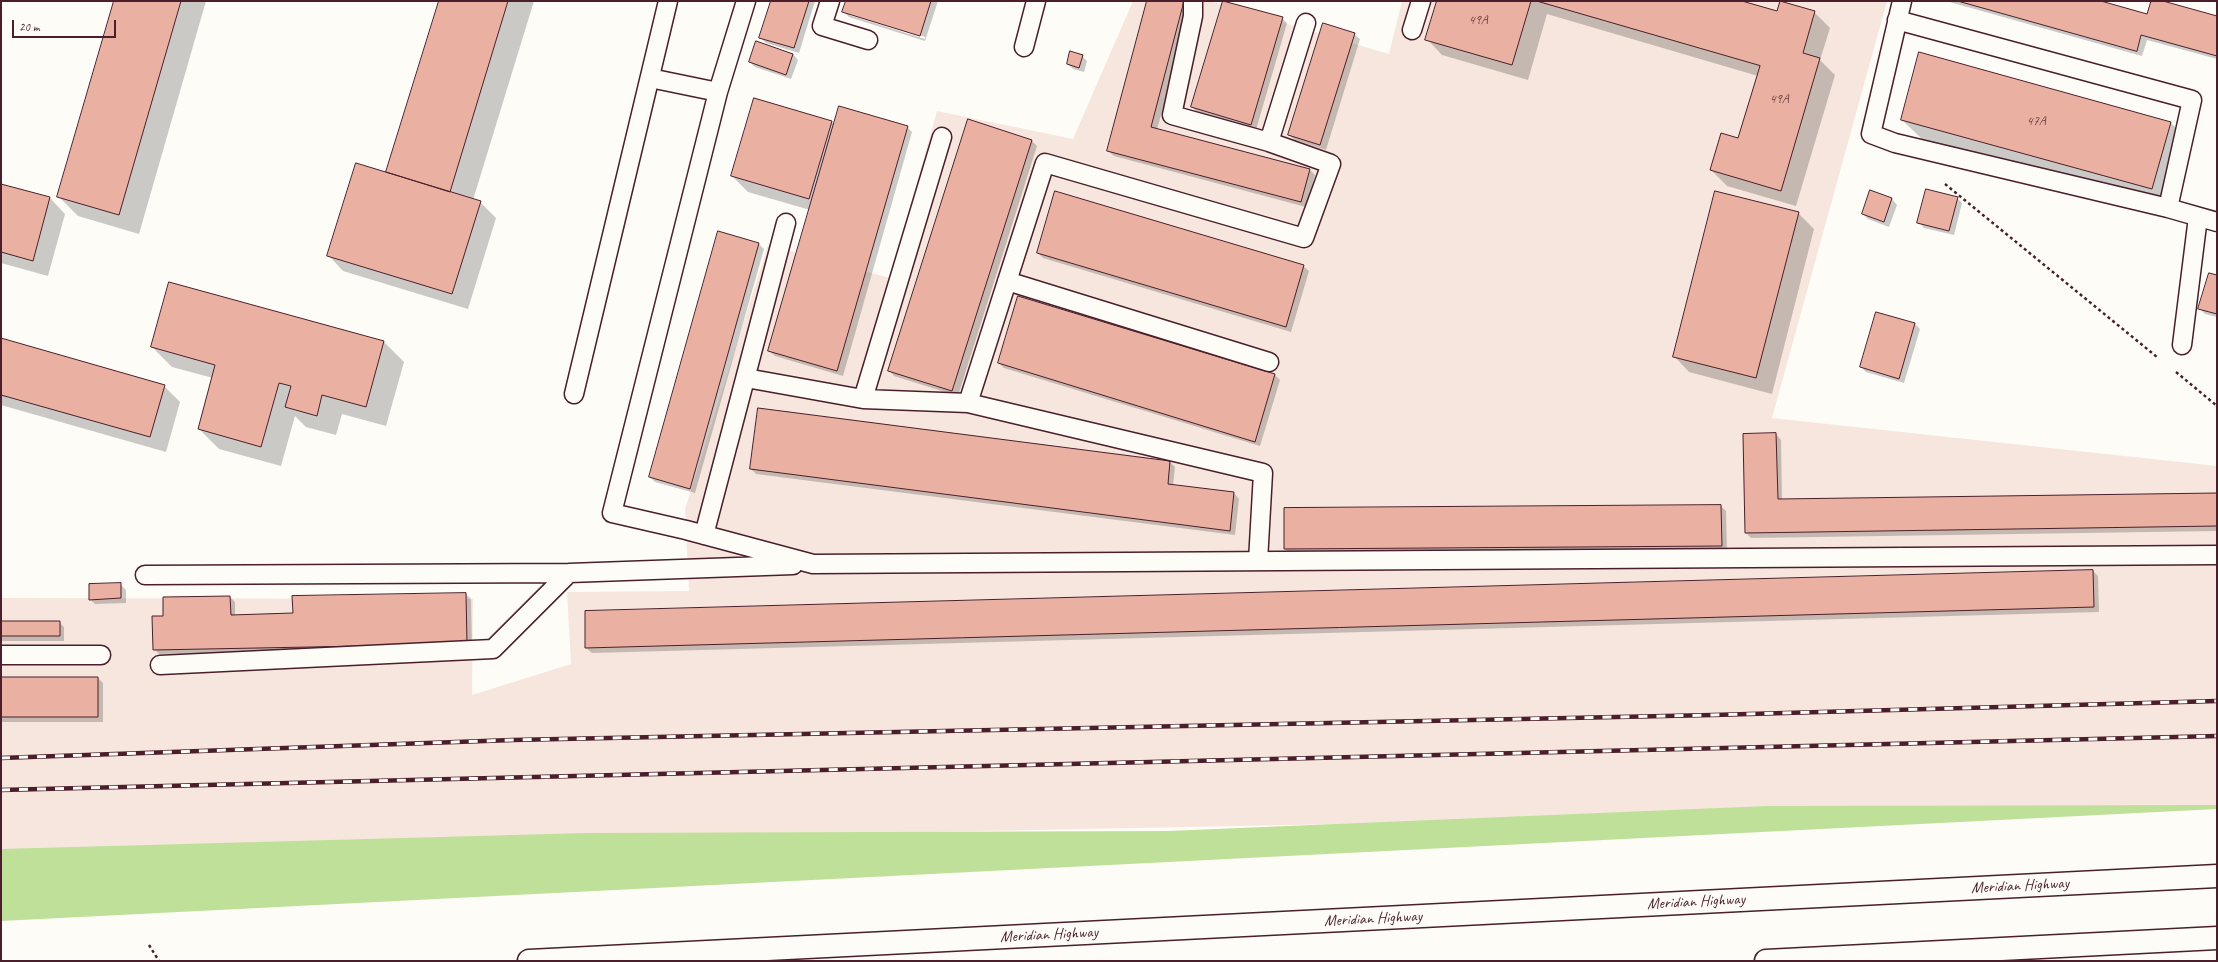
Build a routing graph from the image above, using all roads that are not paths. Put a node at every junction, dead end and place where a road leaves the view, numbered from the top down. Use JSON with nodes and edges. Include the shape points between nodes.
{"nodes":[{"id":1,"x":668,"y":1,"type":"edge"},
{"id":2,"x":746,"y":1,"type":"edge"},
{"id":3,"x":830,"y":1,"type":"edge"},
{"id":4,"x":1036,"y":1,"type":"edge"},
{"id":5,"x":1193,"y":1,"type":"edge"},
{"id":6,"x":1421,"y":1,"type":"edge"},
{"id":7,"x":1902,"y":1,"type":"edge"},
{"id":8,"x":1897,"y":20,"type":"junction"},
{"id":9,"x":1306,"y":23,"type":"dead end"},
{"id":10,"x":1412,"y":30,"type":"dead end"},
{"id":11,"x":868,"y":40,"type":"dead end"},
{"id":12,"x":1024,"y":47,"type":"dead end"},
{"id":13,"x":650,"y":78,"type":"junction"},
{"id":14,"x":718,"y":92,"type":"junction"},
{"id":15,"x":942,"y":137,"type":"dead end"},
{"id":16,"x":1269,"y":142,"type":"junction"},
{"id":17,"x":2168,"y":208,"type":"junction"},
{"id":18,"x":2198,"y":216,"type":"junction"},
{"id":19,"x":2217,"y":222,"type":"edge"},
{"id":20,"x":786,"y":223,"type":"dead end"},
{"id":21,"x":1007,"y":281,"type":"junction"},
{"id":22,"x":2182,"y":345,"type":"dead end"},
{"id":23,"x":1269,"y":362,"type":"dead end"},
{"id":24,"x":746,"y":378,"type":"junction"},
{"id":25,"x":574,"y":394,"type":"dead end"},
{"id":26,"x":863,"y":399,"type":"junction"},
{"id":27,"x":968,"y":403,"type":"junction"},
{"id":28,"x":704,"y":535,"type":"junction"},
{"id":29,"x":2217,"y":555,"type":"edge"},
{"id":30,"x":1258,"y":561,"type":"junction"},
{"id":31,"x":813,"y":564,"type":"junction"},
{"id":32,"x":569,"y":573,"type":"junction"},
{"id":33,"x":145,"y":575,"type":"dead end"},
{"id":34,"x":1,"y":655,"type":"edge"},
{"id":35,"x":101,"y":655,"type":"dead end"},
{"id":36,"x":160,"y":665,"type":"dead end"},
{"id":37,"x":2217,"y":876,"type":"edge"},
{"id":38,"x":2217,"y":938,"type":"edge"},
{"id":39,"x":528,"y":961,"type":"edge"},
{"id":40,"x":1766,"y":961,"type":"edge"}],
"edges":[{"from":1,"to":13,"type":"lane"},
{"from":2,"to":14,"type":"lane"},
{"from":3,"to":11,"type":"lane","via":[[822,26]]},
{"from":4,"to":12,"type":"lane"},
{"from":5,"to":16,"type":"lane","via":[[1193,16],[1172,115]]},
{"from":6,"to":10,"type":"lane"},
{"from":7,"to":8,"type":"lane"},
{"from":8,"to":17,"type":"lane","via":[[2192,100]]},
{"from":8,"to":17,"type":"lane","via":[[1870,134],[1895,144]]},
{"from":9,"to":16,"type":"lane"},
{"from":13,"to":14,"type":"lane"},
{"from":13,"to":25,"type":"lane"},
{"from":14,"to":28,"type":"lane","via":[[612,513]]},
{"from":15,"to":26,"type":"lane"},
{"from":16,"to":21,"type":"lane","via":[[1332,164],[1304,238],[1046,163]]},
{"from":17,"to":18,"type":"lane"},
{"from":18,"to":19,"type":"lane"},
{"from":18,"to":22,"type":"lane"},
{"from":20,"to":24,"type":"lane"},
{"from":21,"to":23,"type":"lane"},
{"from":21,"to":27,"type":"lane"},
{"from":24,"to":26,"type":"lane"},
{"from":24,"to":28,"type":"lane"},
{"from":26,"to":27,"type":"lane"},
{"from":27,"to":30,"type":"lane","via":[[1263,473]]},
{"from":28,"to":31,"type":"lane"},
{"from":29,"to":30,"type":"lane"},
{"from":30,"to":31,"type":"lane"},
{"from":31,"to":32,"type":"lane"},
{"from":32,"to":33,"type":"lane"},
{"from":32,"to":36,"type":"lane","via":[[493,649]]},
{"from":34,"to":35,"type":"lane"},
{"from":37,"to":39,"type":"main road","name":"Meridian Highway"},
{"from":38,"to":40,"type":"main road"}]}
